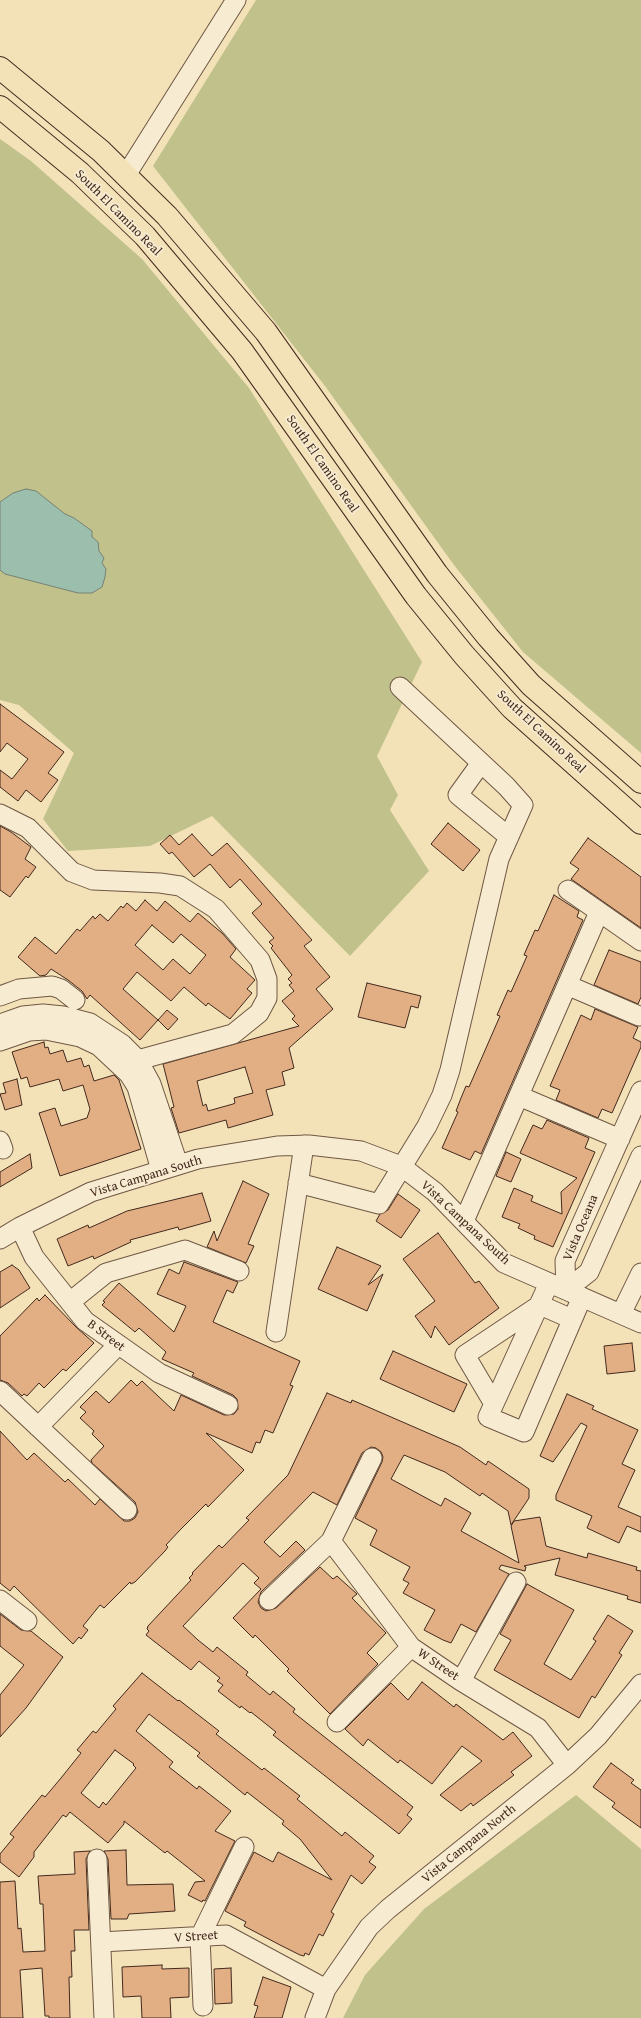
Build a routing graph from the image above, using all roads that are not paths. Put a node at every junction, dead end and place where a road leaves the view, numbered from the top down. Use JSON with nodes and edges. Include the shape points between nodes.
{"nodes":[{"id":1,"x":236,"y":0,"type":"edge"},
{"id":2,"x":0,"y":68,"type":"edge"},
{"id":3,"x":0,"y":107,"type":"edge"},
{"id":4,"x":126,"y":175,"type":"junction"},
{"id":5,"x":400,"y":687,"type":"dead end"},
{"id":6,"x":481,"y":763,"type":"junction"},
{"id":7,"x":641,"y":782,"type":"edge"},
{"id":8,"x":0,"y":814,"type":"edge"},
{"id":9,"x":641,"y":823,"type":"edge"},
{"id":10,"x":509,"y":837,"type":"junction"},
{"id":11,"x":568,"y":890,"type":"dead end"},
{"id":12,"x":599,"y":912,"type":"junction"},
{"id":13,"x":641,"y":941,"type":"edge"},
{"id":14,"x":567,"y":986,"type":"junction"},
{"id":15,"x":0,"y":996,"type":"edge"},
{"id":16,"x":75,"y":1000,"type":"dead end"},
{"id":17,"x":639,"y":1016,"type":"dead end"},
{"id":18,"x":0,"y":1024,"type":"edge"},
{"id":19,"x":0,"y":1041,"type":"edge"},
{"id":20,"x":131,"y":1064,"type":"junction"},
{"id":21,"x":641,"y":1091,"type":"edge"},
{"id":22,"x":519,"y":1096,"type":"junction"},
{"id":23,"x":620,"y":1139,"type":"junction"},
{"id":24,"x":304,"y":1145,"type":"junction"},
{"id":25,"x":641,"y":1156,"type":"edge"},
{"id":26,"x":401,"y":1166,"type":"junction"},
{"id":27,"x":170,"y":1167,"type":"junction"},
{"id":28,"x":298,"y":1183,"type":"junction"},
{"id":29,"x":464,"y":1222,"type":"junction"},
{"id":30,"x":20,"y":1227,"type":"junction"},
{"id":31,"x":0,"y":1239,"type":"edge"},
{"id":32,"x":239,"y":1271,"type":"dead end"},
{"id":33,"x":641,"y":1273,"type":"edge"},
{"id":34,"x":566,"y":1290,"type":"junction"},
{"id":35,"x":70,"y":1302,"type":"junction"},
{"id":36,"x":540,"y":1304,"type":"junction"},
{"id":37,"x":621,"y":1314,"type":"junction"},
{"id":38,"x":572,"y":1319,"type":"junction"},
{"id":39,"x":641,"y":1323,"type":"edge"},
{"id":40,"x":276,"y":1332,"type":"dead end"},
{"id":41,"x":118,"y":1345,"type":"junction"},
{"id":42,"x":0,"y":1390,"type":"edge"},
{"id":43,"x":494,"y":1404,"type":"junction"},
{"id":44,"x":228,"y":1405,"type":"dead end"},
{"id":45,"x":38,"y":1427,"type":"junction"},
{"id":46,"x":372,"y":1458,"type":"dead end"},
{"id":47,"x":127,"y":1510,"type":"dead end"},
{"id":48,"x":331,"y":1541,"type":"junction"},
{"id":49,"x":516,"y":1582,"type":"dead end"},
{"id":50,"x":0,"y":1600,"type":"edge"},
{"id":51,"x":269,"y":1600,"type":"dead end"},
{"id":52,"x":27,"y":1621,"type":"dead end"},
{"id":53,"x":411,"y":1647,"type":"junction"},
{"id":54,"x":460,"y":1681,"type":"junction"},
{"id":55,"x":641,"y":1684,"type":"edge"},
{"id":56,"x":337,"y":1722,"type":"dead end"},
{"id":57,"x":567,"y":1765,"type":"junction"},
{"id":58,"x":244,"y":1847,"type":"dead end"},
{"id":59,"x":97,"y":1859,"type":"dead end"},
{"id":60,"x":200,"y":1936,"type":"junction"},
{"id":61,"x":101,"y":1942,"type":"junction"},
{"id":62,"x":326,"y":1989,"type":"junction"},
{"id":63,"x":203,"y":2006,"type":"dead end"},
{"id":64,"x":104,"y":2018,"type":"edge"},
{"id":65,"x":315,"y":2018,"type":"edge"}],
"edges":[{"from":1,"to":4,"type":"street"},
{"from":2,"to":4,"type":"main road"},
{"from":3,"to":9,"type":"main road","name":"South El Camino Real","via":[[80,173],[145,236],[242,351],[416,596],[460,649],[512,708]]},
{"from":4,"to":7,"type":"main road","via":[[167,216],[266,332],[438,574],[488,637],[531,685]]},
{"from":5,"to":6,"type":"street"},
{"from":6,"to":10,"type":"street","via":[[523,805]]},
{"from":6,"to":10,"type":"street","via":[[458,795]]},
{"from":8,"to":20,"type":"street","via":[[28,828],[72,872],[93,880],[160,882],[180,886],[216,909],[260,960],[267,979],[267,998],[260,1013],[233,1034]]},
{"from":10,"to":26,"type":"street","via":[[499,859],[442,1095],[427,1126]]},
{"from":11,"to":12,"type":"street"},
{"from":12,"to":13,"type":"street"},
{"from":12,"to":14,"type":"street"},
{"from":14,"to":17,"type":"street"},
{"from":14,"to":22,"type":"street"},
{"from":15,"to":16,"type":"street","via":[[20,988],[52,986],[61,989]]},
{"from":18,"to":20,"type":"street","via":[[23,1016],[43,1014],[90,1023],[122,1044]]},
{"from":19,"to":20,"type":"street","via":[[29,1031],[61,1031],[80,1037]]},
{"from":20,"to":27,"type":"street","via":[[153,1088]]},
{"from":21,"to":23,"type":"street","name":"Vista Oceana"},
{"from":22,"to":23,"type":"street"},
{"from":22,"to":29,"type":"street"},
{"from":23,"to":34,"type":"street","name":"Vista Oceana","via":[[565,1261]]},
{"from":24,"to":26,"type":"street","name":"Vista Campana South","via":[[361,1151]]},
{"from":24,"to":27,"type":"street","name":"Vista Campana South","via":[[277,1146]]},
{"from":24,"to":28,"type":"street"},
{"from":25,"to":34,"type":"street","name":"Vista Oceana","via":[[589,1272]]},
{"from":26,"to":28,"type":"street","via":[[378,1204]]},
{"from":26,"to":29,"type":"street","name":"Vista Campana South","via":[[435,1192]]},
{"from":27,"to":30,"type":"street","name":"Vista Campana South","via":[[91,1192]]},
{"from":28,"to":40,"type":"street"},
{"from":29,"to":34,"type":"street","name":"Vista Campana South","via":[[504,1263]]},
{"from":30,"to":31,"type":"street","name":"Vista Campana South"},
{"from":30,"to":35,"type":"street","name":"B Street","via":[[34,1257]]},
{"from":32,"to":35,"type":"street","via":[[185,1250],[106,1273]]},
{"from":33,"to":37,"type":"street"},
{"from":34,"to":36,"type":"street"},
{"from":34,"to":37,"type":"street","name":"Vista Campana South"},
{"from":34,"to":38,"type":"street"},
{"from":35,"to":41,"type":"street","name":"B Street","via":[[85,1321]]},
{"from":36,"to":38,"type":"street"},
{"from":36,"to":43,"type":"street"},
{"from":36,"to":43,"type":"street","via":[[464,1355]]},
{"from":37,"to":39,"type":"street","name":"Vista Campana South"},
{"from":38,"to":43,"type":"street","via":[[524,1432],[488,1417]]},
{"from":41,"to":44,"type":"street","name":"B Street","via":[[159,1373]]},
{"from":41,"to":45,"type":"street"},
{"from":42,"to":45,"type":"street"},
{"from":45,"to":47,"type":"street"},
{"from":46,"to":48,"type":"street"},
{"from":48,"to":51,"type":"street"},
{"from":48,"to":53,"type":"street","name":"W Street"},
{"from":49,"to":54,"type":"street"},
{"from":50,"to":52,"type":"street"},
{"from":53,"to":54,"type":"street","name":"W Street"},
{"from":53,"to":56,"type":"street"},
{"from":54,"to":57,"type":"street","name":"W Street","via":[[538,1728]]},
{"from":55,"to":57,"type":"street","name":"Vista Campana North","via":[[598,1736]]},
{"from":57,"to":62,"type":"street","name":"Vista Campana North","via":[[388,1909],[369,1927]]},
{"from":58,"to":60,"type":"street"},
{"from":59,"to":61,"type":"street"},
{"from":60,"to":61,"type":"street","name":"V Street"},
{"from":60,"to":62,"type":"street","name":"V Street","via":[[226,1935]]},
{"from":60,"to":63,"type":"street"},
{"from":61,"to":64,"type":"street"},
{"from":62,"to":65,"type":"street","name":"Vista Campana North"}]}
